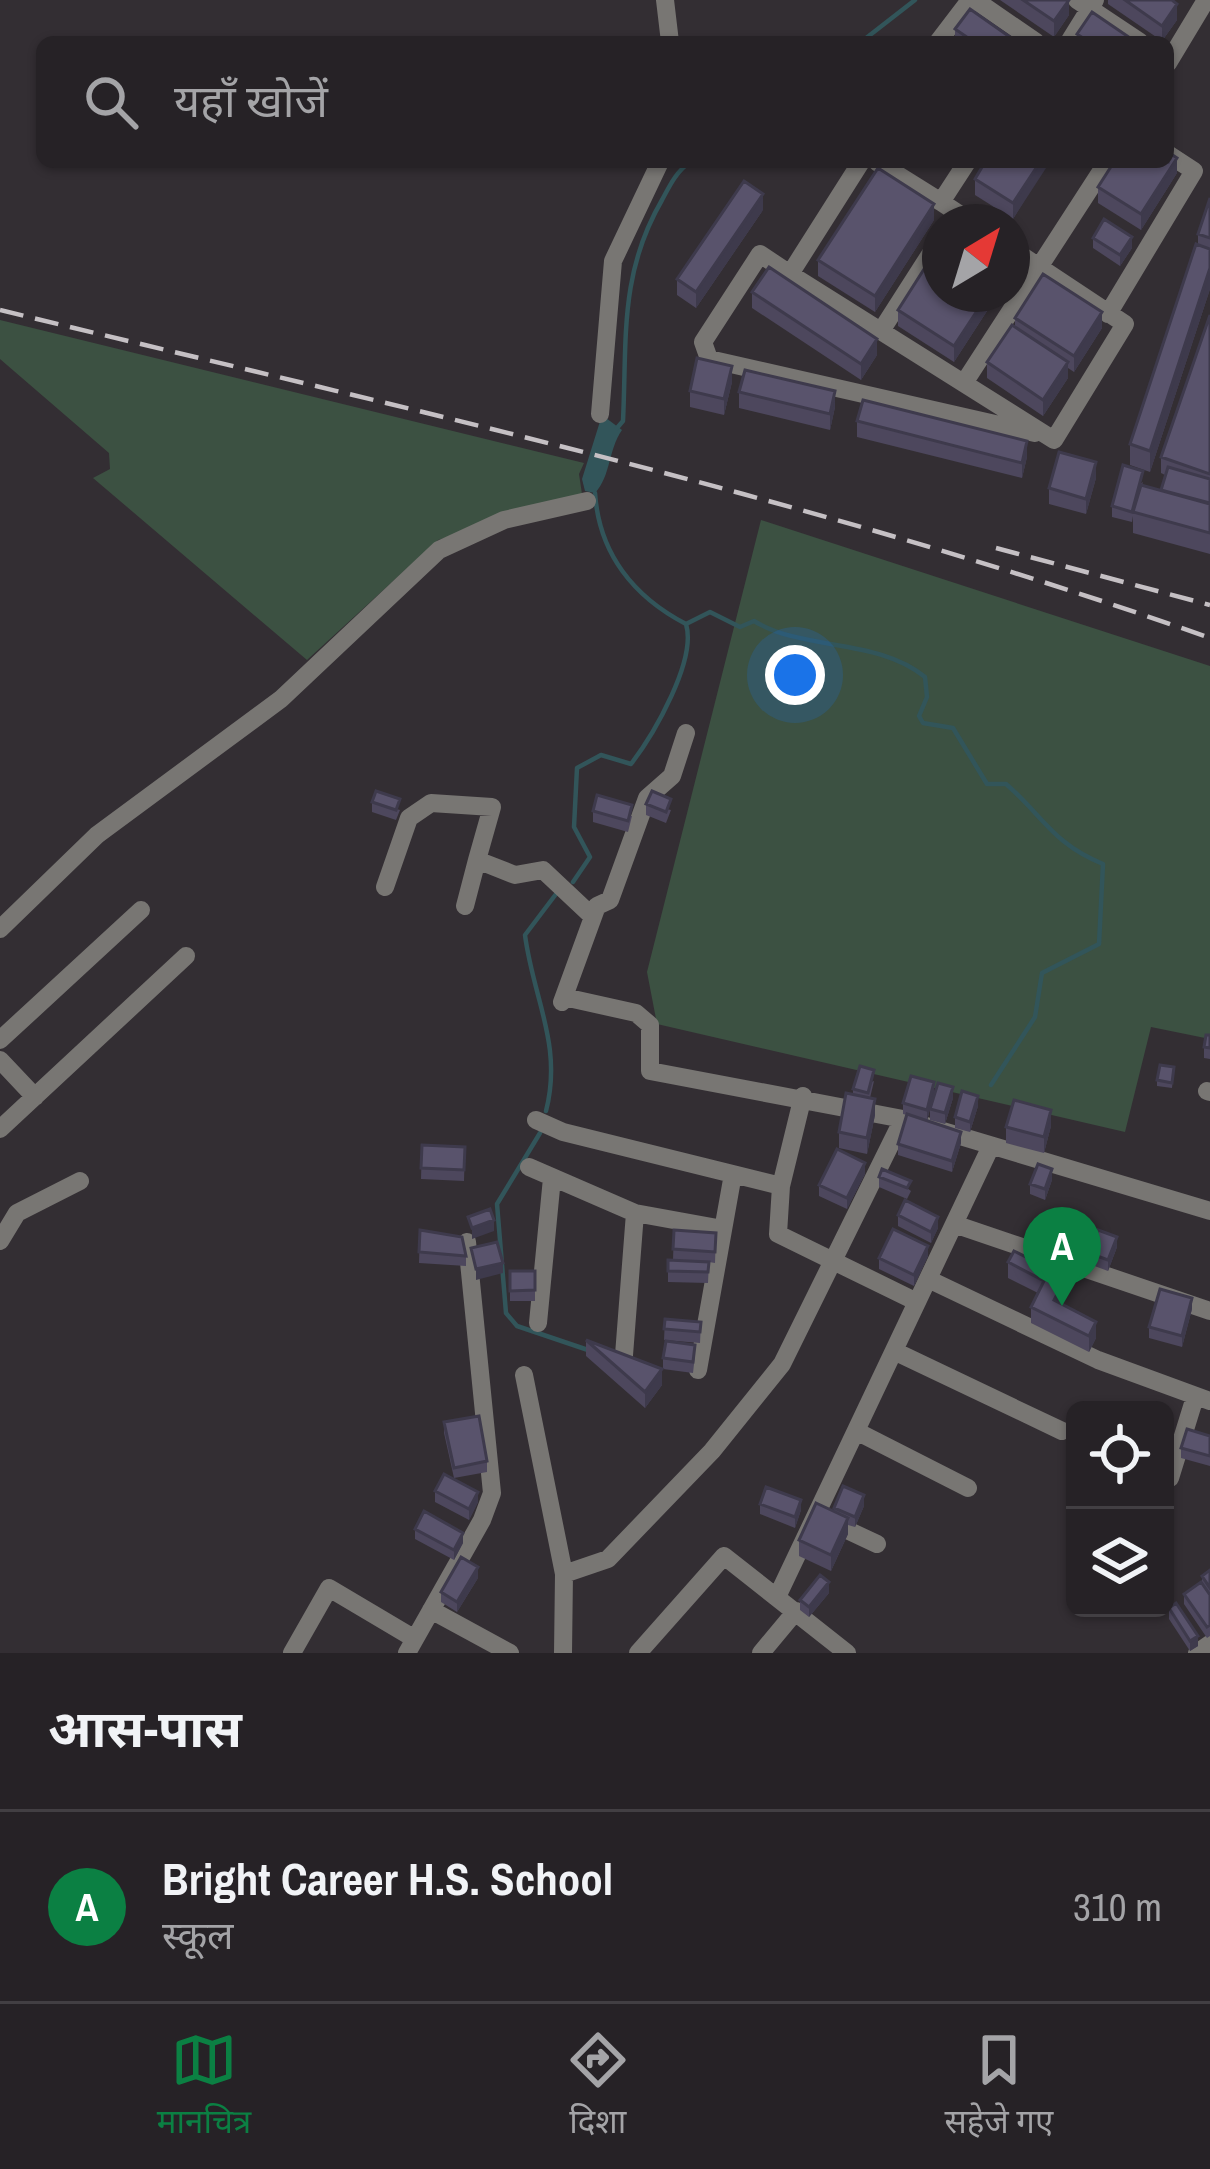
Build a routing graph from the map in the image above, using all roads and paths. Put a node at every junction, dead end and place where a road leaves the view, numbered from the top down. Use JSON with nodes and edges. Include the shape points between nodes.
{"nodes":[{"id":1,"x":665,"y":0,"type":"edge"},
{"id":2,"x":972,"y":0,"type":"edge"},
{"id":3,"x":1178,"y":0,"type":"edge"},
{"id":4,"x":1087,"y":3,"type":"edge"},
{"id":5,"x":1202,"y":7,"type":"edge"},
{"id":6,"x":669,"y":36,"type":"edge"},
{"id":7,"x":943,"y":36,"type":"edge"},
{"id":8,"x":1027,"y":36,"type":"edge"},
{"id":9,"x":1072,"y":36,"type":"edge"},
{"id":10,"x":1132,"y":36,"type":"edge"},
{"id":11,"x":1174,"y":52,"type":"edge"},
{"id":12,"x":1174,"y":158,"type":"edge"},
{"id":13,"x":657,"y":168,"type":"edge"},
{"id":14,"x":857,"y":168,"type":"edge"},
{"id":15,"x":886,"y":168,"type":"edge"},
{"id":16,"x":966,"y":168,"type":"edge"},
{"id":17,"x":1098,"y":168,"type":"edge"},
{"id":18,"x":939,"y":204,"type":"edge"},
{"id":19,"x":957,"y":204,"type":"edge"},
{"id":20,"x":1030,"y":261,"type":"edge"},
{"id":21,"x":922,"y":267,"type":"edge"},
{"id":22,"x":1038,"y":267,"type":"junction"},
{"id":23,"x":790,"y":274,"type":"junction"},
{"id":24,"x":1108,"y":314,"type":"junction"},
{"id":25,"x":880,"y":331,"type":"junction"},
{"id":26,"x":964,"y":383,"type":"junction"},
{"id":27,"x":600,"y":414,"type":"dead end"},
{"id":28,"x":1048,"y":436,"type":"junction"},
{"id":29,"x":587,"y":501,"type":"dead end"},
{"id":30,"x":686,"y":733,"type":"dead end"},
{"id":31,"x":477,"y":860,"type":"junction"},
{"id":32,"x":386,"y":887,"type":"dead end"},
{"id":33,"x":465,"y":906,"type":"dead end"},
{"id":34,"x":141,"y":910,"type":"dead end"},
{"id":35,"x":593,"y":917,"type":"junction"},
{"id":36,"x":0,"y":929,"type":"edge"},
{"id":37,"x":186,"y":956,"type":"dead end"},
{"id":38,"x":0,"y":1040,"type":"edge"},
{"id":39,"x":0,"y":1060,"type":"edge"},
{"id":40,"x":34,"y":1096,"type":"junction"},
{"id":41,"x":803,"y":1096,"type":"junction"},
{"id":42,"x":903,"y":1119,"type":"junction"},
{"id":43,"x":536,"y":1120,"type":"dead end"},
{"id":44,"x":0,"y":1129,"type":"edge"},
{"id":45,"x":991,"y":1146,"type":"junction"},
{"id":46,"x":529,"y":1167,"type":"dead end"},
{"id":47,"x":733,"y":1174,"type":"junction"},
{"id":48,"x":552,"y":1178,"type":"junction"},
{"id":49,"x":80,"y":1180,"type":"dead end"},
{"id":50,"x":782,"y":1186,"type":"junction"},
{"id":51,"x":1210,"y":1211,"type":"edge"},
{"id":52,"x":635,"y":1214,"type":"junction"},
{"id":53,"x":954,"y":1223,"type":"junction"},
{"id":54,"x":723,"y":1229,"type":"junction"},
{"id":55,"x":0,"y":1241,"type":"edge"},
{"id":56,"x":467,"y":1243,"type":"edge"},
{"id":57,"x":836,"y":1264,"type":"junction"},
{"id":58,"x":928,"y":1279,"type":"junction"},
{"id":59,"x":917,"y":1302,"type":"junction"},
{"id":60,"x":1210,"y":1311,"type":"edge"},
{"id":61,"x":538,"y":1323,"type":"dead end"},
{"id":62,"x":894,"y":1351,"type":"junction"},
{"id":63,"x":623,"y":1355,"type":"edge"},
{"id":64,"x":698,"y":1370,"type":"edge"},
{"id":65,"x":524,"y":1376,"type":"dead end"},
{"id":66,"x":1203,"y":1399,"type":"edge"},
{"id":67,"x":1062,"y":1430,"type":"dead end"},
{"id":68,"x":856,"y":1431,"type":"junction"},
{"id":69,"x":1174,"y":1466,"type":"edge"},
{"id":70,"x":968,"y":1488,"type":"dead end"},
{"id":71,"x":816,"y":1516,"type":"junction"},
{"id":72,"x":877,"y":1544,"type":"dead end"},
{"id":73,"x":564,"y":1574,"type":"junction"},
{"id":74,"x":778,"y":1595,"type":"junction"},
{"id":75,"x":431,"y":1610,"type":"junction"},
{"id":76,"x":796,"y":1611,"type":"junction"},
{"id":77,"x":1210,"y":1644,"type":"edge"},
{"id":78,"x":411,"y":1646,"type":"edge"},
{"id":79,"x":292,"y":1653,"type":"edge"},
{"id":80,"x":510,"y":1653,"type":"edge"},
{"id":81,"x":563,"y":1653,"type":"edge"},
{"id":82,"x":638,"y":1653,"type":"edge"},
{"id":83,"x":761,"y":1653,"type":"edge"},
{"id":84,"x":847,"y":1653,"type":"edge"},
{"id":85,"x":1197,"y":1653,"type":"edge"}],
"edges":[{"from":1,"to":6,"type":"street"},
{"from":2,"to":7,"type":"street"},
{"from":2,"to":8,"type":"street"},
{"from":3,"to":5,"type":"street"},
{"from":4,"to":9,"type":"street"},
{"from":4,"to":10,"type":"street"},
{"from":5,"to":11,"type":"street"},
{"from":12,"to":24,"type":"street","via":[[1194,171]]},
{"from":13,"to":27,"type":"street","via":[[614,261]]},
{"from":14,"to":23,"type":"street"},
{"from":15,"to":18,"type":"street"},
{"from":16,"to":19,"type":"street"},
{"from":17,"to":22,"type":"street"},
{"from":20,"to":22,"type":"street"},
{"from":21,"to":25,"type":"street"},
{"from":22,"to":24,"type":"street"},
{"from":22,"to":26,"type":"street"},
{"from":23,"to":25,"type":"street"},
{"from":23,"to":28,"type":"street","via":[[760,254],[704,342],[709,358]]},
{"from":24,"to":28,"type":"street","via":[[1125,324],[1054,440]]},
{"from":25,"to":26,"type":"street"},
{"from":26,"to":28,"type":"street"},
{"from":29,"to":36,"type":"street","via":[[504,520],[440,550],[280,699],[97,835]]},
{"from":30,"to":35,"type":"street","via":[[672,776],[647,799],[610,900]]},
{"from":31,"to":32,"type":"street","via":[[492,807],[430,803],[410,818]]},
{"from":31,"to":33,"type":"street"},
{"from":31,"to":35,"type":"street","via":[[515,874],[543,870]]},
{"from":34,"to":38,"type":"street"},
{"from":35,"to":41,"type":"street","via":[[563,1000],[635,1013],[650,1025],[650,1071]]},
{"from":37,"to":40,"type":"street"},
{"from":39,"to":40,"type":"street"},
{"from":40,"to":44,"type":"street"},
{"from":41,"to":42,"type":"street"},
{"from":41,"to":50,"type":"street"},
{"from":42,"to":45,"type":"street"},
{"from":42,"to":57,"type":"street"},
{"from":43,"to":47,"type":"street"},
{"from":45,"to":51,"type":"street"},
{"from":45,"to":53,"type":"street"},
{"from":46,"to":48,"type":"street"},
{"from":47,"to":50,"type":"street"},
{"from":47,"to":54,"type":"street"},
{"from":48,"to":52,"type":"street"},
{"from":48,"to":61,"type":"street"},
{"from":49,"to":55,"type":"street","via":[[17,1213]]},
{"from":50,"to":57,"type":"street","via":[[778,1234]]},
{"from":52,"to":54,"type":"street"},
{"from":52,"to":63,"type":"street"},
{"from":53,"to":58,"type":"street"},
{"from":53,"to":60,"type":"street"},
{"from":54,"to":64,"type":"street"},
{"from":56,"to":75,"type":"street","via":[[494,1480],[482,1520]]},
{"from":57,"to":59,"type":"street"},
{"from":57,"to":73,"type":"street","via":[[782,1364],[712,1451],[608,1559]]},
{"from":58,"to":59,"type":"street"},
{"from":58,"to":66,"type":"street","via":[[1098,1360]]},
{"from":59,"to":62,"type":"street"},
{"from":62,"to":67,"type":"street"},
{"from":62,"to":68,"type":"street"},
{"from":65,"to":73,"type":"street"},
{"from":66,"to":69,"type":"street"},
{"from":68,"to":70,"type":"street"},
{"from":68,"to":71,"type":"street"},
{"from":71,"to":72,"type":"street"},
{"from":71,"to":74,"type":"street"},
{"from":73,"to":81,"type":"street"},
{"from":74,"to":76,"type":"street"},
{"from":74,"to":82,"type":"street","via":[[724,1556]]},
{"from":75,"to":78,"type":"street"},
{"from":75,"to":80,"type":"street"},
{"from":76,"to":83,"type":"street"},
{"from":76,"to":84,"type":"street"},
{"from":77,"to":85,"type":"street"},
{"from":78,"to":79,"type":"street","via":[[329,1588]]}]}
